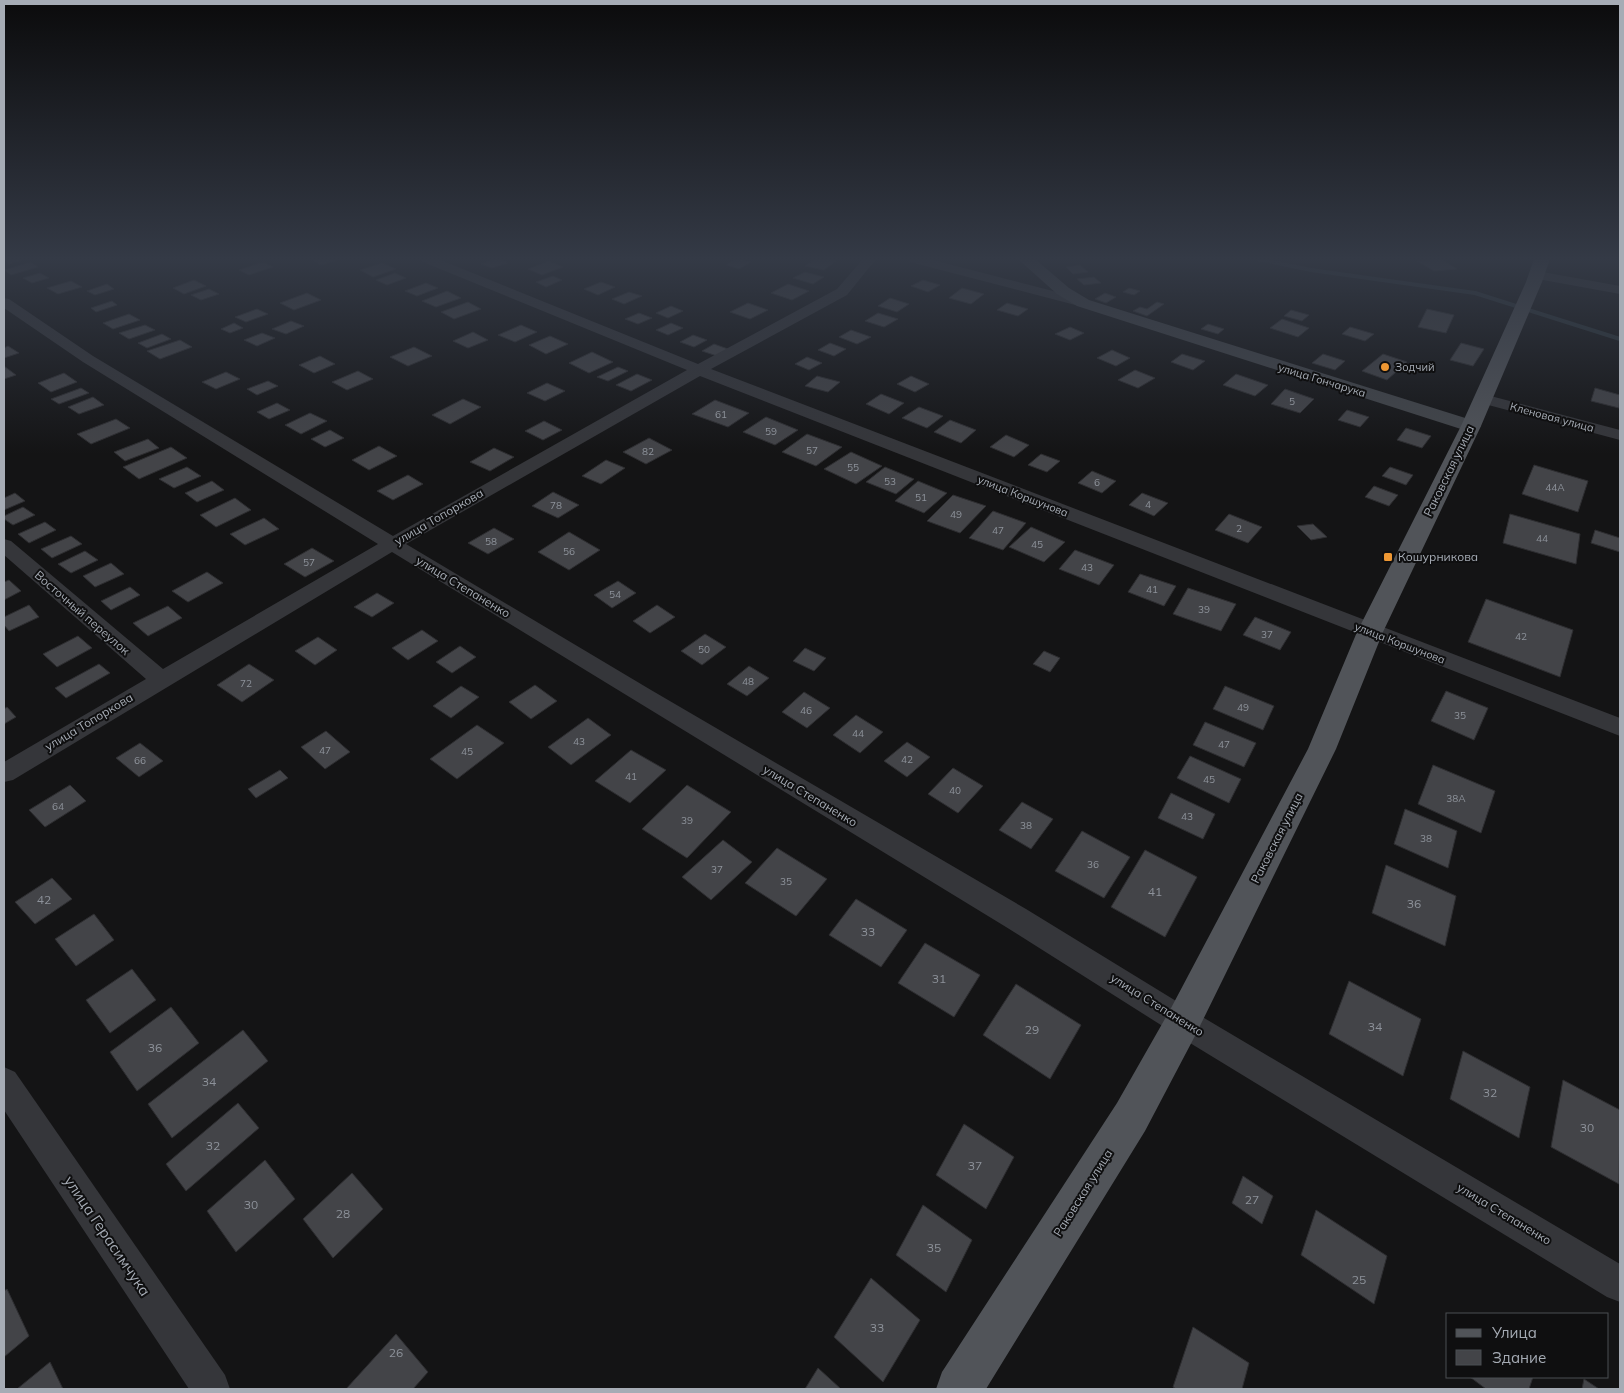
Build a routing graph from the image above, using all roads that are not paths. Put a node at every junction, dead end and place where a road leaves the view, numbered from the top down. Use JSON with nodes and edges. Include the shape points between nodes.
{"nodes":[{"id":1,"x":36,"y":324,"type":"edge"},
{"id":2,"x":586,"y":324,"type":"edge"},
{"id":3,"x":783,"y":324,"type":"edge"},
{"id":4,"x":1149,"y":324,"type":"edge"},
{"id":5,"x":1516,"y":324,"type":"edge"},
{"id":6,"x":699,"y":370,"type":"junction"},
{"id":7,"x":1483,"y":399,"type":"junction"},
{"id":8,"x":1471,"y":426,"type":"junction"},
{"id":9,"x":1620,"y":435,"type":"edge"},
{"id":10,"x":392,"y":544,"type":"junction"},
{"id":11,"x":4,"y":545,"type":"edge"},
{"id":12,"x":1370,"y":632,"type":"junction"},
{"id":13,"x":160,"y":680,"type":"junction"},
{"id":14,"x":1620,"y":728,"type":"edge"},
{"id":15,"x":4,"y":773,"type":"edge"},
{"id":16,"x":1183,"y":1022,"type":"junction"},
{"id":17,"x":4,"y":1083,"type":"edge"},
{"id":18,"x":1620,"y":1284,"type":"edge"},
{"id":19,"x":211,"y":1389,"type":"edge"},
{"id":20,"x":959,"y":1389,"type":"edge"}],
"edges":[{"from":1,"to":10,"type":"street","name":"улица Степаненко","via":[[88,359]]},
{"from":2,"to":6,"type":"street","name":"улица Коршунова"},
{"from":3,"to":6,"type":"street","name":"улица Топоркова"},
{"from":4,"to":8,"type":"street","name":"улица Гончарука"},
{"from":5,"to":7,"type":"main road","name":"Раковская улица"},
{"from":6,"to":10,"type":"street","name":"улица Топоркова"},
{"from":6,"to":12,"type":"street","name":"улица Коршунова"},
{"from":7,"to":8,"type":"main road","name":"Раковская улица"},
{"from":7,"to":9,"type":"street","name":"Кленовая улица"},
{"from":8,"to":12,"type":"main road","name":"Раковская улица"},
{"from":10,"to":13,"type":"street","name":"улица Топоркова"},
{"from":10,"to":16,"type":"street","name":"улица Степаненко"},
{"from":11,"to":13,"type":"street","name":"Восточный переулок"},
{"from":12,"to":14,"type":"street","name":"улица Коршунова"},
{"from":12,"to":16,"type":"main road","name":"Раковская улица","via":[[1322,750]]},
{"from":13,"to":15,"type":"street","name":"улица Топоркова"},
{"from":16,"to":18,"type":"street","name":"улица Степаненко"},
{"from":16,"to":20,"type":"main road","name":"Раковская улица","via":[[1131,1116]]},
{"from":17,"to":19,"type":"street","name":"улица Герасимчука"}]}
